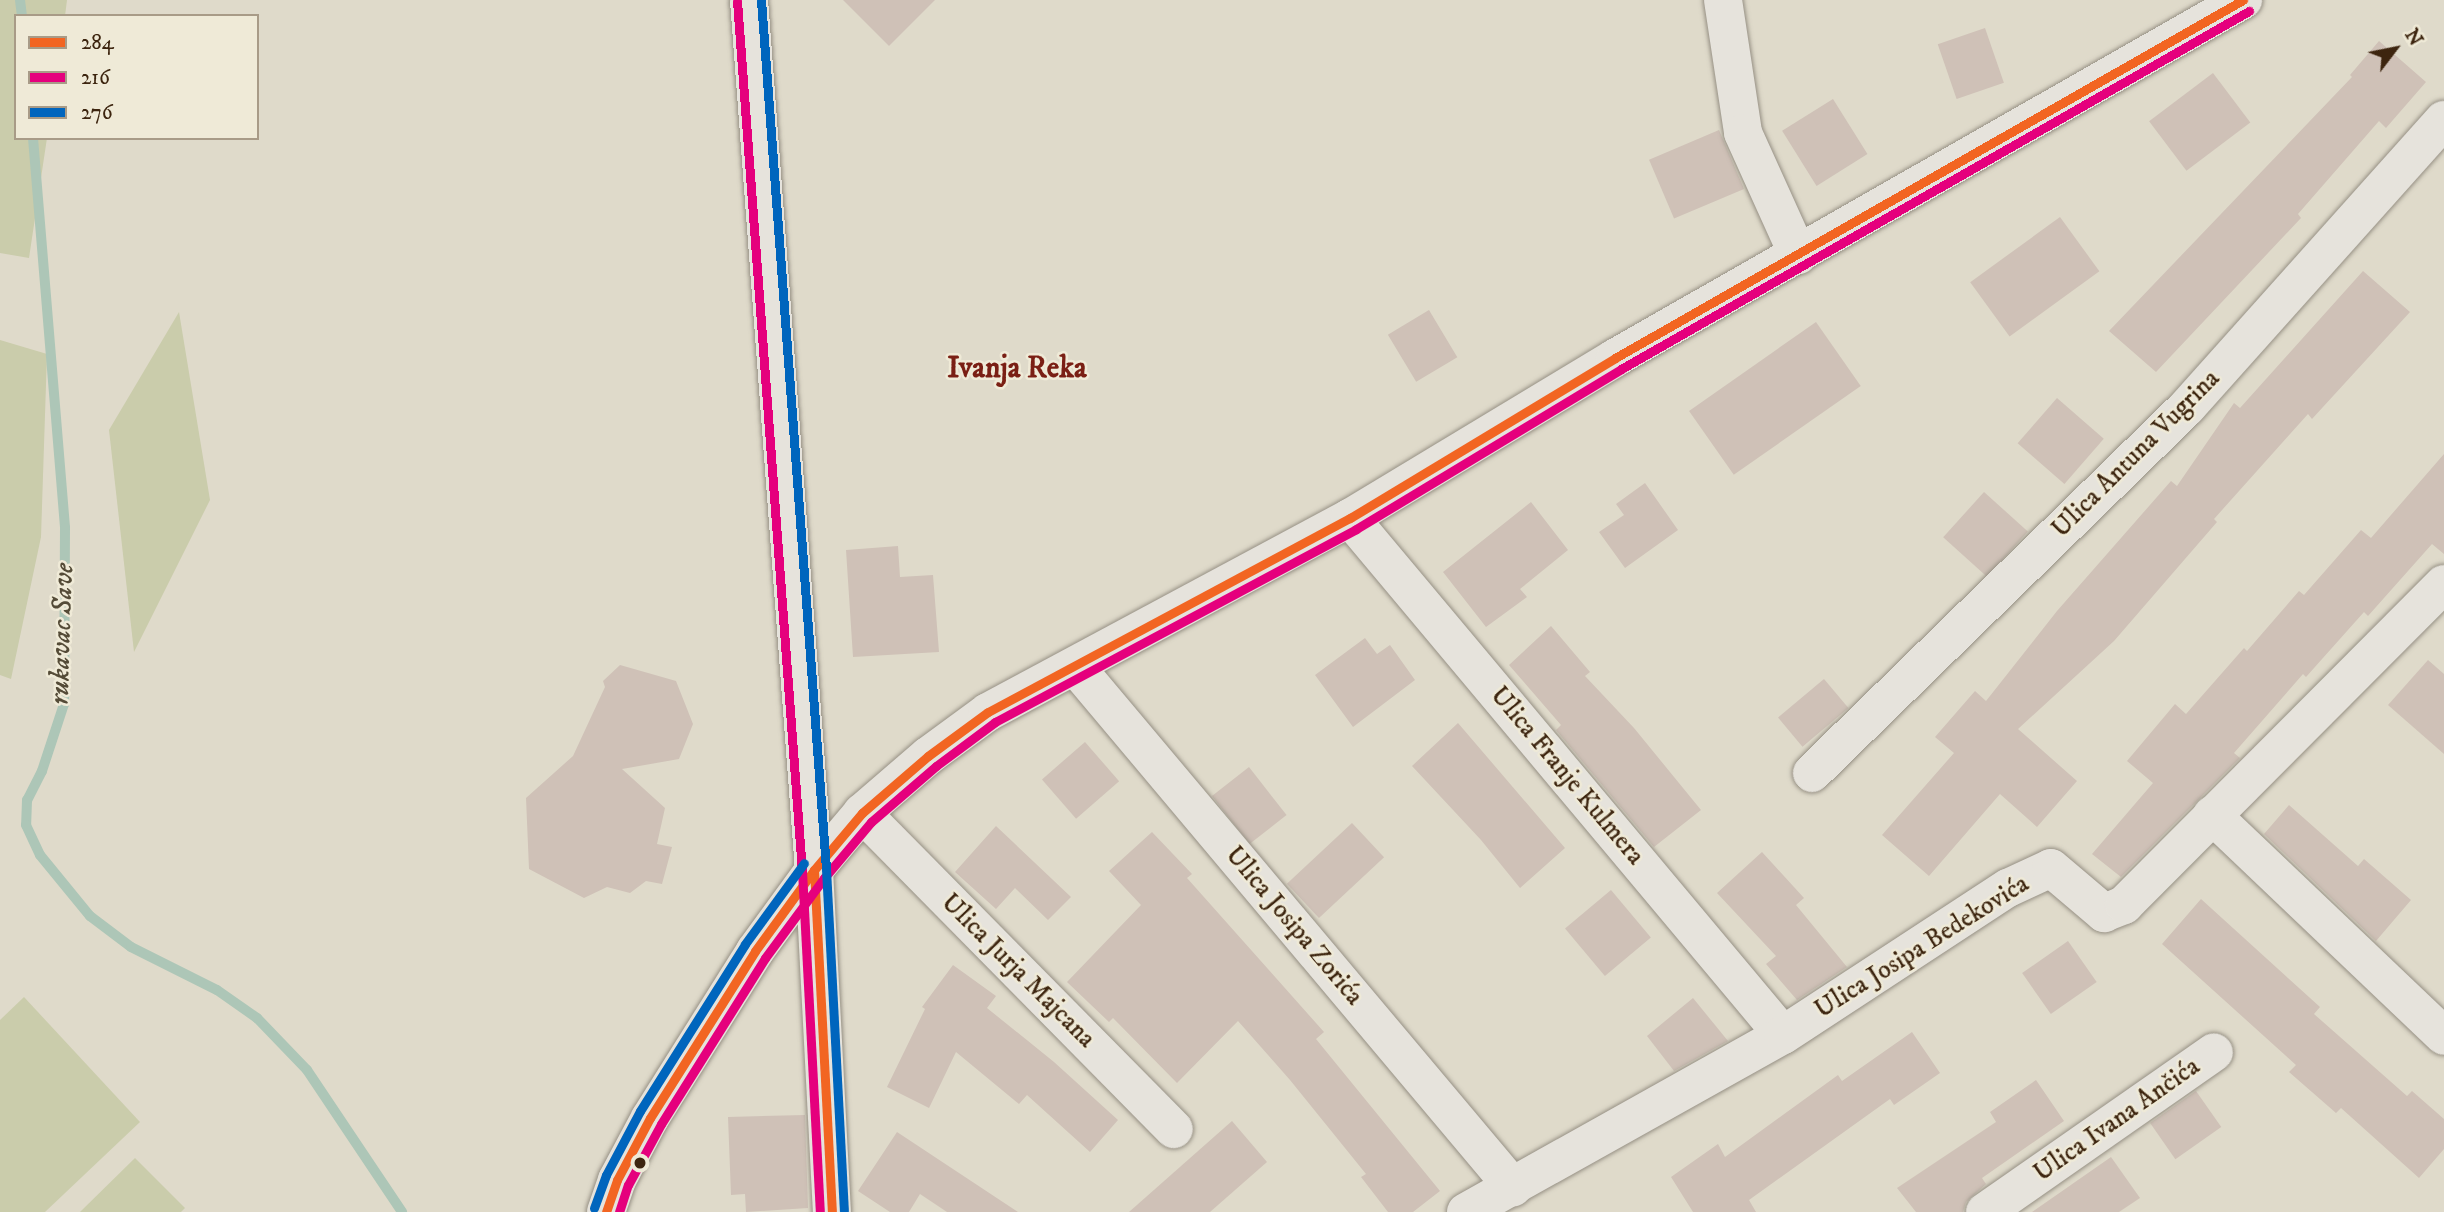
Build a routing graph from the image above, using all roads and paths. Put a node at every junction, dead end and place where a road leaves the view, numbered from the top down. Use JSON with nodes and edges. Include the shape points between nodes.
{"nodes":[{"id":1,"x":749,"y":0,"type":"edge"},
{"id":2,"x":1723,"y":0,"type":"edge"},
{"id":3,"x":2243,"y":0,"type":"edge"},
{"id":4,"x":2444,"y":120,"type":"edge"},
{"id":5,"x":1798,"y":255,"type":"junction"},
{"id":6,"x":1350,"y":518,"type":"junction"},
{"id":7,"x":2442,"y":588,"type":"edge"},
{"id":8,"x":1075,"y":666,"type":"junction"},
{"id":9,"x":1812,"y":773,"type":"dead end"},
{"id":10,"x":862,"y":813,"type":"junction"},
{"id":11,"x":2212,"y":815,"type":"junction"},
{"id":12,"x":814,"y":870,"type":"junction"},
{"id":13,"x":1783,"y":1035,"type":"junction"},
{"id":14,"x":2444,"y":1036,"type":"edge"},
{"id":15,"x":2214,"y":1052,"type":"dead end"},
{"id":16,"x":1174,"y":1129,"type":"dead end"},
{"id":17,"x":1513,"y":1187,"type":"junction"},
{"id":18,"x":606,"y":1212,"type":"edge"},
{"id":19,"x":832,"y":1212,"type":"edge"},
{"id":20,"x":1466,"y":1212,"type":"edge"},
{"id":21,"x":1985,"y":1212,"type":"edge"}],
"edges":[{"from":1,"to":12,"type":"street"},
{"from":2,"to":5,"type":"street","via":[[1743,133]]},
{"from":3,"to":5,"type":"street"},
{"from":4,"to":9,"type":"street","name":"Ulica Antuna Vugrina","via":[[2187,407]]},
{"from":5,"to":6,"type":"street","via":[[1615,358]]},
{"from":6,"to":8,"type":"street"},
{"from":6,"to":13,"type":"street","name":"Ulica Franje Kulmera"},
{"from":7,"to":11,"type":"street","name":"Ulica Josipa Bedekovića"},
{"from":8,"to":10,"type":"street","via":[[988,712],[928,755]]},
{"from":8,"to":17,"type":"street","name":"Ulica Josipa Zorića"},
{"from":10,"to":12,"type":"street"},
{"from":10,"to":16,"type":"street","name":"Ulica Jurja Majcana"},
{"from":11,"to":13,"type":"street","name":"Ulica Josipa Bedekovića","via":[[2124,905],[2104,914],[2051,868],[2008,888]]},
{"from":11,"to":14,"type":"street"},
{"from":12,"to":18,"type":"street","via":[[755,951],[650,1118],[617,1180]]},
{"from":12,"to":19,"type":"street"},
{"from":13,"to":17,"type":"street","name":"Ulica Josipa Bedekovića"},
{"from":15,"to":21,"type":"street","name":"Ulica Ivana Ančića"},
{"from":17,"to":20,"type":"street","name":"Ulica Josipa Bedekovića"}]}
